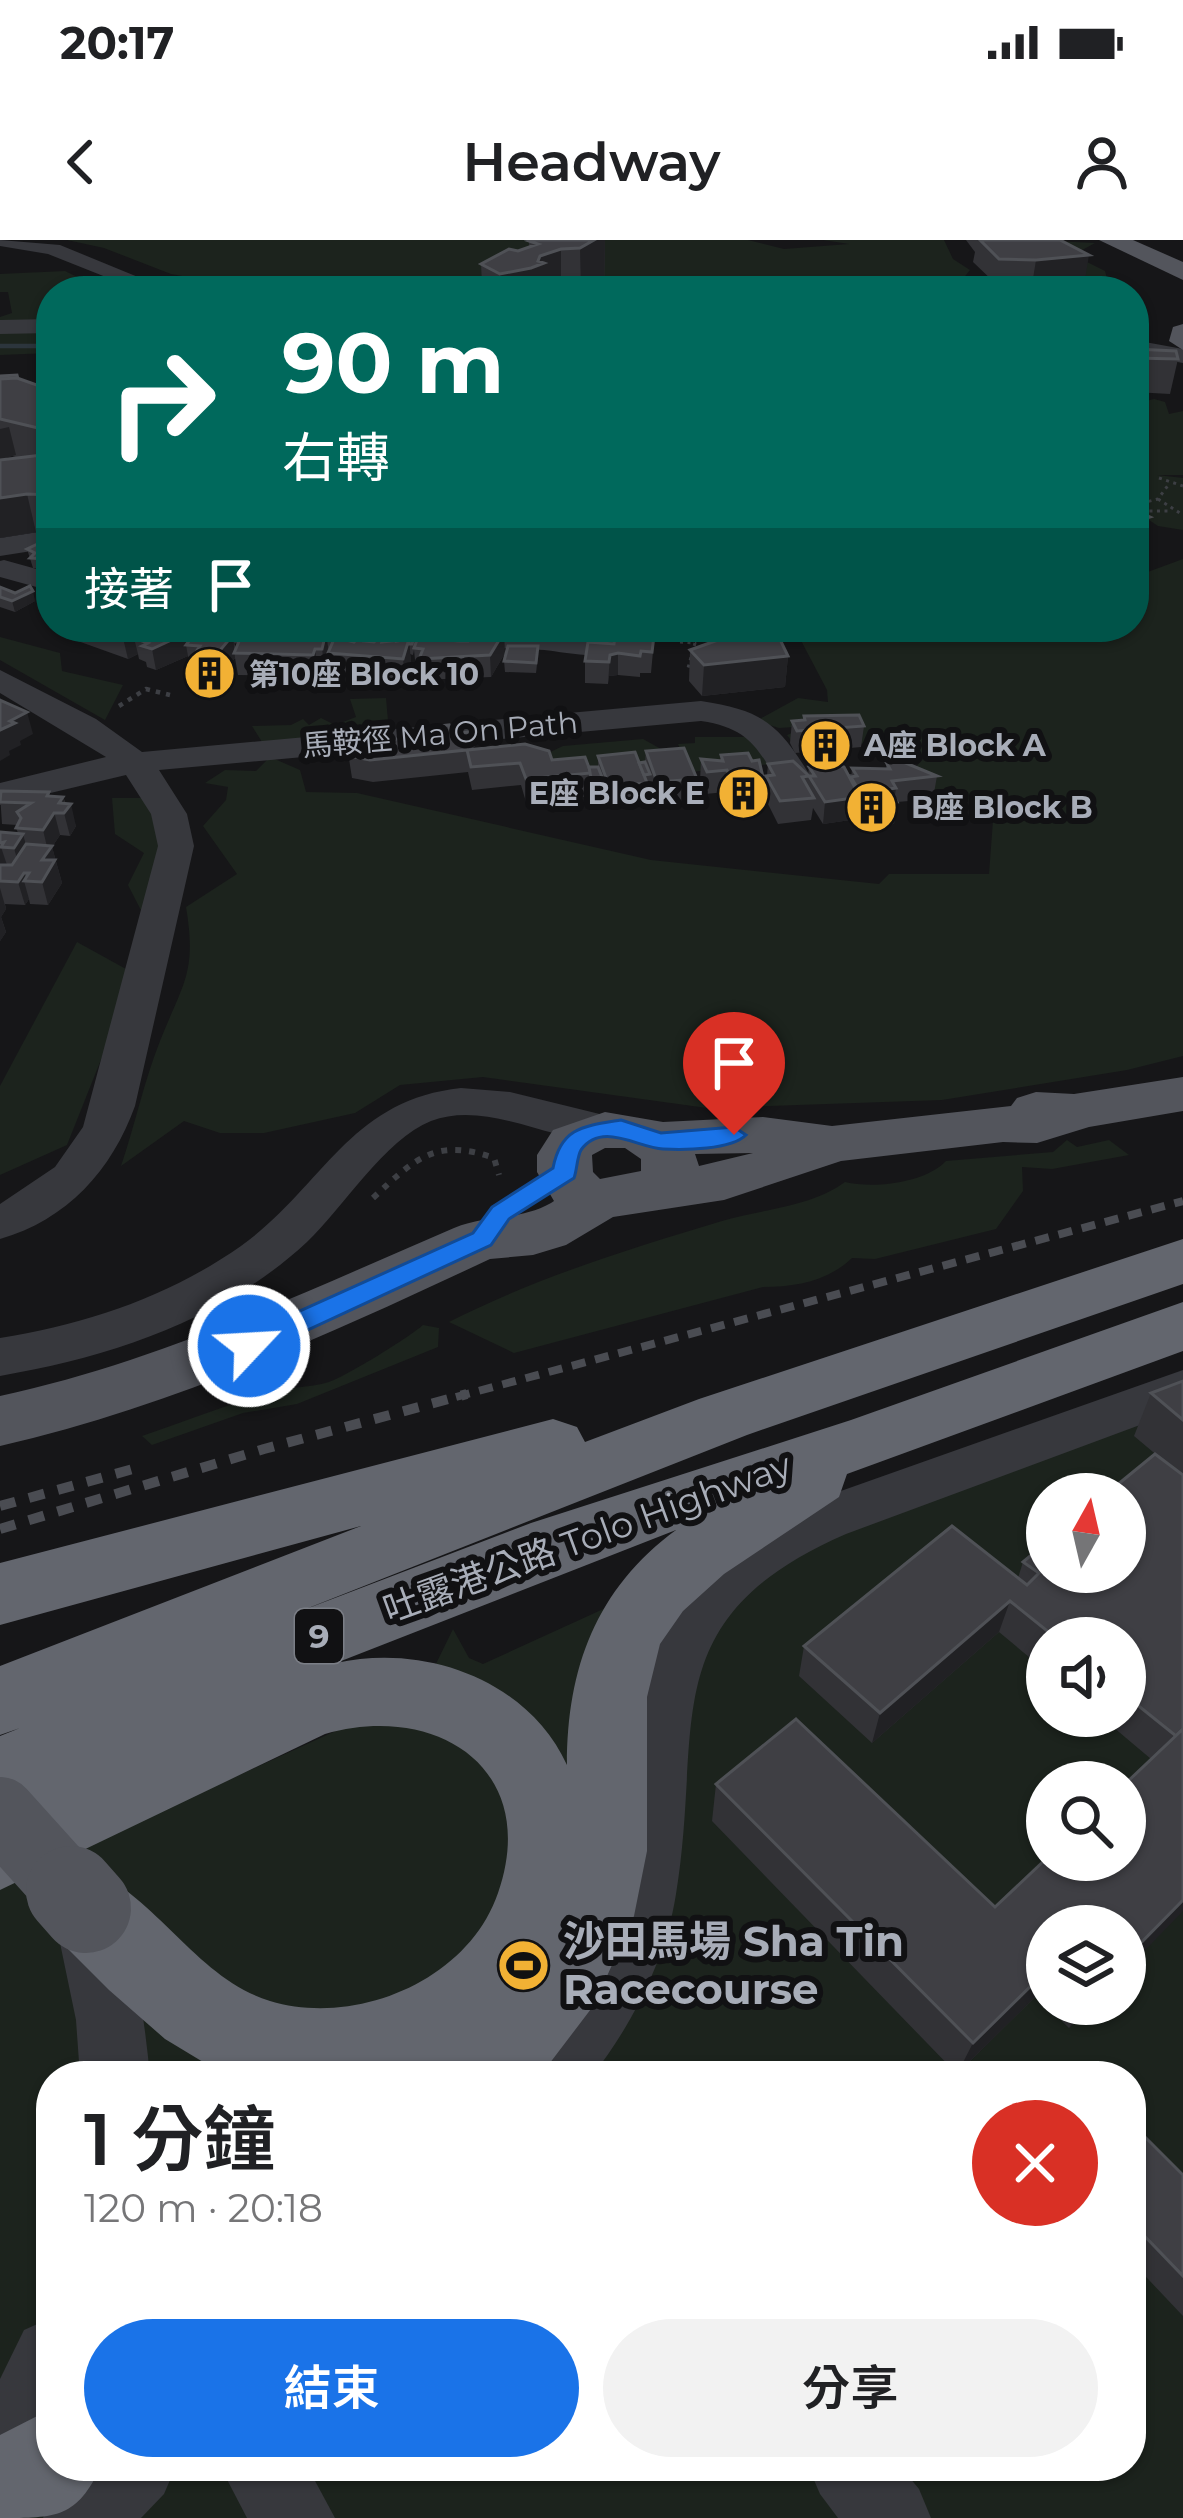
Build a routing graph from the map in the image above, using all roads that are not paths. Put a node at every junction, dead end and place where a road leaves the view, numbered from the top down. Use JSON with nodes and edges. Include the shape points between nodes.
{"nodes":[{"id":1,"x":0,"y":240,"type":"edge"},
{"id":2,"x":1112,"y":240,"type":"edge"},
{"id":3,"x":1183,"y":272,"type":"edge"},
{"id":4,"x":122,"y":276,"type":"edge"},
{"id":5,"x":36,"y":326,"type":"edge"},
{"id":6,"x":0,"y":327,"type":"edge"},
{"id":7,"x":1149,"y":335,"type":"edge"},
{"id":8,"x":1183,"y":338,"type":"edge"},
{"id":9,"x":1149,"y":349,"type":"edge"},
{"id":10,"x":1183,"y":356,"type":"edge"},
{"id":11,"x":36,"y":545,"type":"edge"},
{"id":12,"x":2,"y":558,"type":"edge"},
{"id":13,"x":36,"y":575,"type":"edge"},
{"id":14,"x":586,"y":642,"type":"edge"},
{"id":15,"x":608,"y":645,"type":"edge"},
{"id":16,"x":0,"y":680,"type":"edge"},
{"id":17,"x":136,"y":762,"type":"junction"},
{"id":18,"x":788,"y":770,"type":"junction"},
{"id":19,"x":751,"y":774,"type":"edge"},
{"id":20,"x":856,"y":780,"type":"edge"},
{"id":21,"x":0,"y":794,"type":"edge"},
{"id":22,"x":1183,"y":1094,"type":"edge"},
{"id":23,"x":584,"y":1164,"type":"junction"},
{"id":24,"x":0,"y":1223,"type":"edge"},
{"id":25,"x":1183,"y":1261,"type":"edge"},
{"id":26,"x":1183,"y":1326,"type":"edge"},
{"id":27,"x":0,"y":1357,"type":"edge"},
{"id":28,"x":1183,"y":1389,"type":"edge"},
{"id":29,"x":723,"y":1418,"type":"junction"},
{"id":30,"x":865,"y":1442,"type":"junction"},
{"id":31,"x":5,"y":1445,"type":"edge"},
{"id":32,"x":0,"y":1594,"type":"edge"},
{"id":33,"x":0,"y":1701,"type":"edge"},
{"id":34,"x":0,"y":1774,"type":"edge"},
{"id":35,"x":0,"y":1813,"type":"edge"},
{"id":36,"x":0,"y":1851,"type":"edge"},
{"id":37,"x":86,"y":1908,"type":"junction"},
{"id":38,"x":114,"y":2061,"type":"edge"},
{"id":39,"x":493,"y":2061,"type":"edge"},
{"id":40,"x":557,"y":2061,"type":"edge"},
{"id":41,"x":36,"y":2389,"type":"edge"},
{"id":42,"x":0,"y":2467,"type":"edge"},
{"id":43,"x":36,"y":2472,"type":"edge"},
{"id":44,"x":121,"y":2481,"type":"edge"},
{"id":45,"x":270,"y":2481,"type":"edge"},
{"id":46,"x":860,"y":2481,"type":"edge"},
{"id":47,"x":0,"y":2500,"type":"edge"},
{"id":48,"x":84,"y":2518,"type":"edge"},
{"id":49,"x":294,"y":2518,"type":"edge"},
{"id":50,"x":890,"y":2518,"type":"edge"}],
"edges":[{"from":1,"to":4,"type":"street","via":[[53,249]]},
{"from":2,"to":3,"type":"main road"},
{"from":5,"to":6,"type":"street"},
{"from":7,"to":8,"type":"street"},
{"from":9,"to":10,"type":"street"},
{"from":11,"to":12,"type":"street"},
{"from":12,"to":13,"type":"street"},
{"from":14,"to":15,"type":"street"},
{"from":16,"to":17,"type":"street"},
{"from":17,"to":18,"type":"street","name":"馬鞍徑 Ma On Path","via":[[632,725],[675,706],[744,721],[771,736]]},
{"from":17,"to":21,"type":"street","name":"馬鞍徑 Ma On Path"},
{"from":17,"to":24,"type":"street","via":[[166,803],[176,846],[113,1106],[84,1166]]},
{"from":18,"to":19,"type":"street"},
{"from":18,"to":20,"type":"street","via":[[798,786]]},
{"from":22,"to":23,"type":"main road","via":[[1074,1112],[1057,1122],[832,1144],[713,1183],[659,1165],[635,1198]]},
{"from":23,"to":27,"type":"street","via":[[479,1129],[383,1136],[286,1235],[206,1291],[152,1316]]},
{"from":23,"to":31,"type":"main road","via":[[524,1240],[482,1239],[249,1346],[72,1407]]},
{"from":25,"to":29,"type":"highway","name":"吐露港公路 Tolo Highway","number":"9"},
{"from":26,"to":30,"type":"highway","name":"吐露港公路 Tolo Highway","number":"9"},
{"from":28,"to":40,"type":"street","via":[[876,1501],[734,1570],[682,1642],[658,1708],[644,1893],[632,1940],[601,2004]]},
{"from":29,"to":32,"type":"highway","via":[[512,1454]]},
{"from":29,"to":33,"type":"highway","name":"吐露港公路 Tolo Highway","number":"9"},
{"from":30,"to":34,"type":"highway","name":"吐露港公路 Tolo Highway","number":"9","via":[[690,1496],[388,1608]]},
{"from":30,"to":39,"type":"highway","via":[[704,1550],[636,1615],[609,1679],[607,1849],[595,1910],[562,1976]]},
{"from":35,"to":37,"type":"main road","bridge":true},
{"from":36,"to":37,"type":"highway","via":[[305,1706],[373,1691],[408,1691],[479,1716],[510,1738],[541,1799],[549,1867],[523,1939],[464,2006],[379,2046],[308,2052],[242,2035],[174,1994]]},
{"from":37,"to":38,"type":"street"},
{"from":41,"to":42,"type":"street"},
{"from":43,"to":47,"type":"highway"},
{"from":44,"to":48,"type":"street"},
{"from":45,"to":49,"type":"street"},
{"from":46,"to":50,"type":"street"}]}
